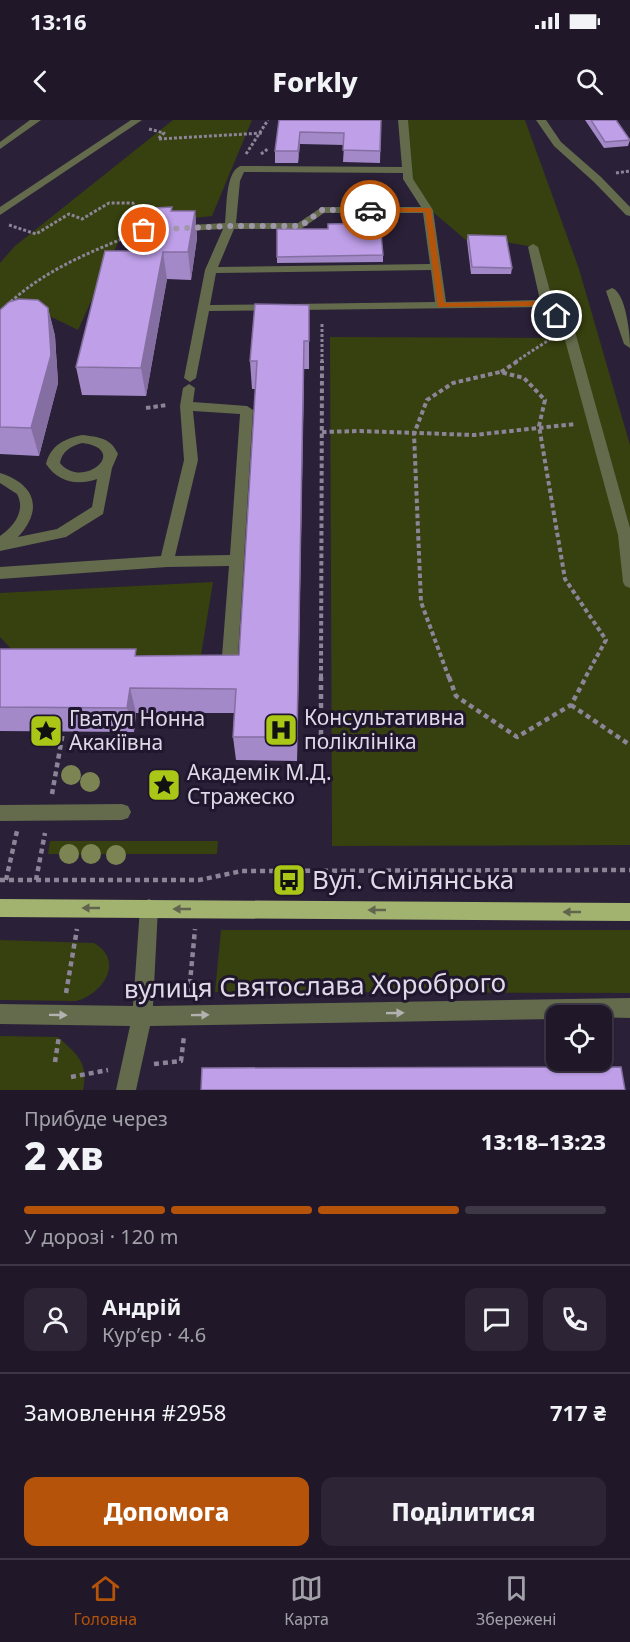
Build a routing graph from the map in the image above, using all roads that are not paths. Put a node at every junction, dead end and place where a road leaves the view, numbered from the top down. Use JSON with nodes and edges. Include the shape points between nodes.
{"nodes":[{"id":1,"x":36,"y":120,"type":"edge"},
{"id":2,"x":403,"y":120,"type":"edge"},
{"id":3,"x":541,"y":120,"type":"edge"},
{"id":4,"x":134,"y":122,"type":"edge"},
{"id":5,"x":0,"y":146,"type":"edge"},
{"id":6,"x":407,"y":170,"type":"junction"},
{"id":7,"x":428,"y":210,"type":"junction"},
{"id":8,"x":0,"y":212,"type":"edge"},
{"id":9,"x":630,"y":213,"type":"edge"},
{"id":10,"x":230,"y":226,"type":"junction"},
{"id":11,"x":533,"y":247,"type":"dead end"},
{"id":12,"x":138,"y":266,"type":"edge"},
{"id":13,"x":436,"y":267,"type":"junction"},
{"id":14,"x":211,"y":270,"type":"junction"},
{"id":15,"x":612,"y":291,"type":"dead end"},
{"id":16,"x":547,"y":303,"type":"junction"},
{"id":17,"x":441,"y":306,"type":"junction"},
{"id":18,"x":203,"y":308,"type":"junction"},
{"id":19,"x":630,"y":344,"type":"edge"},
{"id":20,"x":180,"y":405,"type":"junction"},
{"id":21,"x":106,"y":469,"type":"dead end"},
{"id":22,"x":0,"y":478,"type":"edge"},
{"id":23,"x":0,"y":545,"type":"edge"},
{"id":24,"x":238,"y":559,"type":"junction"},
{"id":25,"x":167,"y":561,"type":"junction"},
{"id":26,"x":0,"y":573,"type":"edge"},
{"id":27,"x":630,"y":582,"type":"edge"},
{"id":28,"x":230,"y":656,"type":"edge"},
{"id":29,"x":122,"y":812,"type":"dead end"},
{"id":30,"x":0,"y":813,"type":"edge"},
{"id":31,"x":0,"y":908,"type":"edge"},
{"id":32,"x":149,"y":908,"type":"junction"},
{"id":33,"x":630,"y":912,"type":"edge"},
{"id":34,"x":630,"y":1008,"type":"edge"},
{"id":35,"x":0,"y":1014,"type":"edge"},
{"id":36,"x":142,"y":1016,"type":"junction"},
{"id":37,"x":126,"y":1090,"type":"edge"}],
"edges":[{"from":1,"to":5,"type":"street"},
{"from":2,"to":6,"type":"street"},
{"from":3,"to":9,"type":"street","via":[[561,149]]},
{"from":4,"to":8,"type":"street"},
{"from":6,"to":7,"type":"street","via":[[408,179]]},
{"from":6,"to":10,"type":"street","via":[[240,169]]},
{"from":7,"to":10,"type":"street","via":[[322,210],[301,226]]},
{"from":7,"to":13,"type":"street"},
{"from":10,"to":12,"type":"street","via":[[148,230]]},
{"from":10,"to":14,"type":"street"},
{"from":11,"to":16,"type":"street"},
{"from":13,"to":14,"type":"street"},
{"from":13,"to":17,"type":"street"},
{"from":14,"to":18,"type":"street"},
{"from":15,"to":19,"type":"street"},
{"from":16,"to":17,"type":"street"},
{"from":16,"to":27,"type":"street","via":[[568,328],[625,535]]},
{"from":17,"to":18,"type":"street"},
{"from":18,"to":20,"type":"street","via":[[189,383]]},
{"from":20,"to":24,"type":"street","via":[[247,410]]},
{"from":20,"to":25,"type":"street","via":[[191,460]]},
{"from":21,"to":23,"type":"street","via":[[98,510],[62,533]]},
{"from":22,"to":23,"type":"street","via":[[21,488],[27,499],[27,512],[22,525]]},
{"from":24,"to":25,"type":"street"},
{"from":24,"to":28,"type":"street"},
{"from":25,"to":26,"type":"street"},
{"from":29,"to":30,"type":"street"},
{"from":32,"to":31,"type":"main road","one_way":true},
{"from":33,"to":32,"type":"main road","one_way":true},
{"from":32,"to":36,"type":"street"},
{"from":36,"to":34,"type":"street","name":"вулиця Святослава Хороброго","one_way":true},
{"from":35,"to":36,"type":"street","name":"вулиця Святослава Хороброго","one_way":true},
{"from":36,"to":37,"type":"street"}]}
